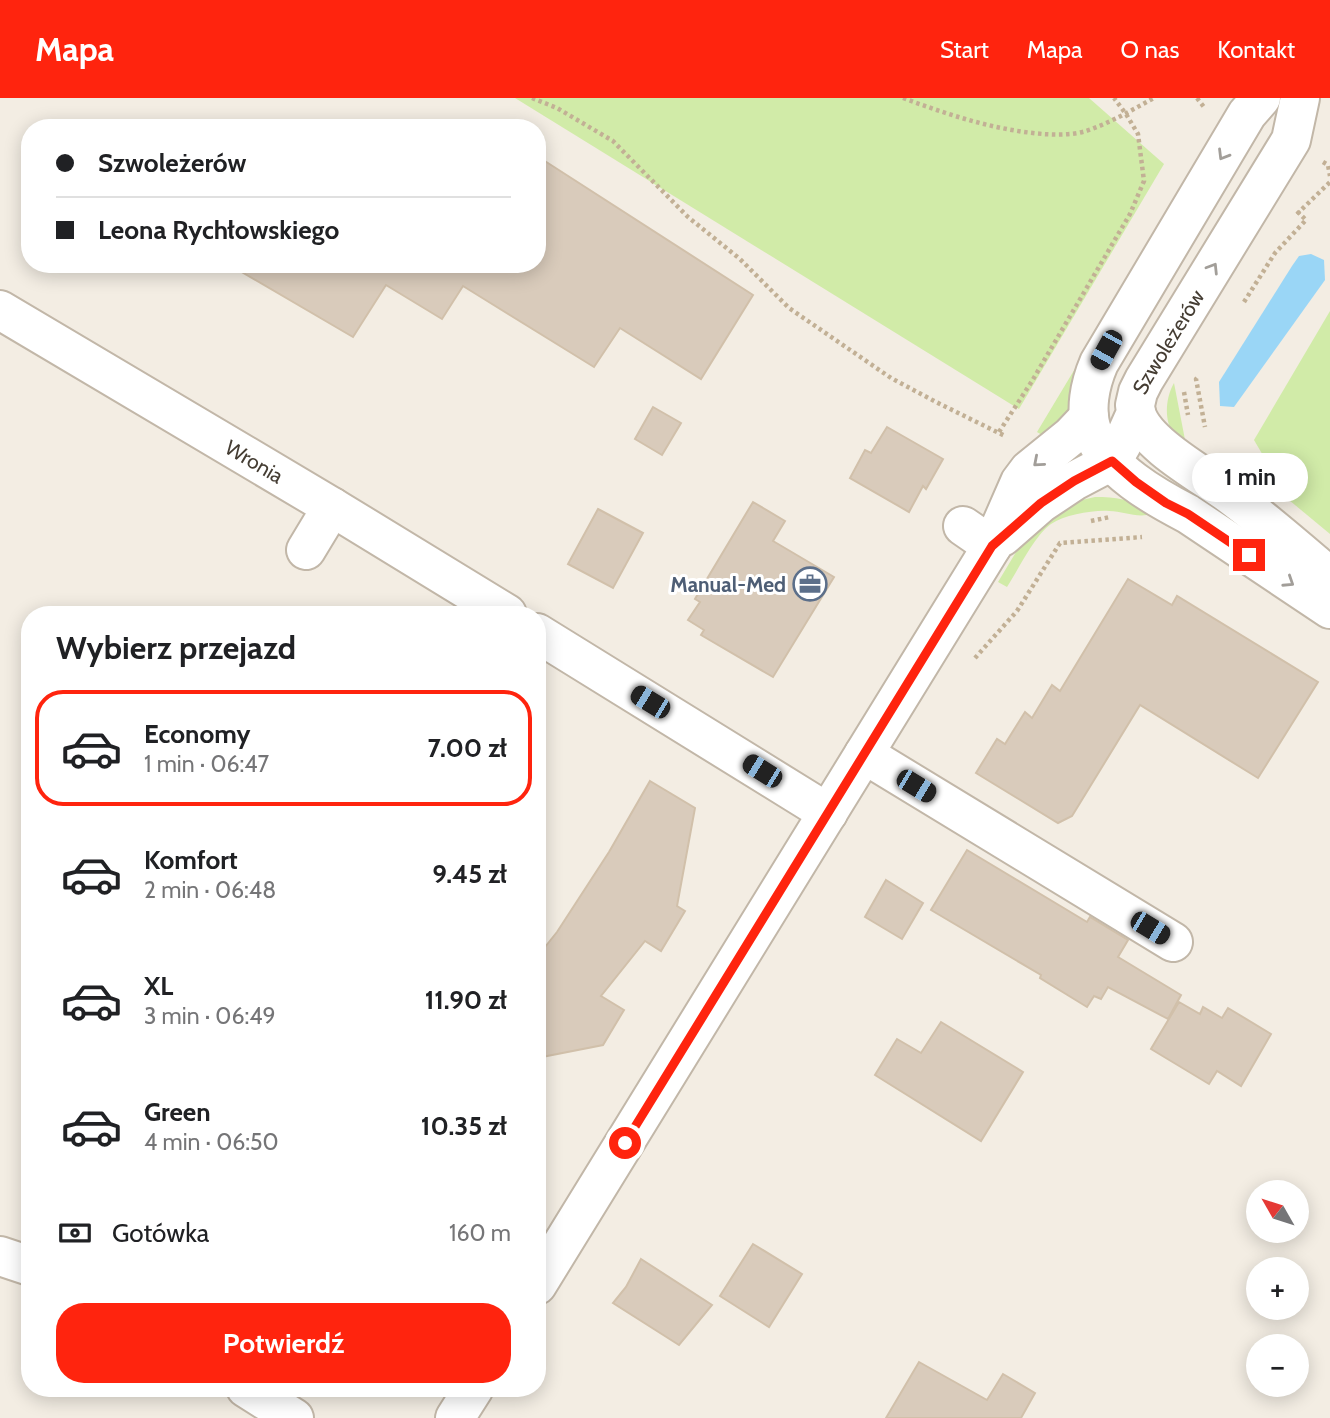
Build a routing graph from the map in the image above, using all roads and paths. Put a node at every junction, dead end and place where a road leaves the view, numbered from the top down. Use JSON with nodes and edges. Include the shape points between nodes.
{"nodes":[{"id":1,"x":532,"y":98,"type":"edge"},
{"id":2,"x":903,"y":98,"type":"edge"},
{"id":3,"x":1114,"y":98,"type":"edge"},
{"id":4,"x":1154,"y":98,"type":"edge"},
{"id":5,"x":1261,"y":98,"type":"edge"},
{"id":6,"x":1300,"y":98,"type":"edge"},
{"id":7,"x":1126,"y":114,"type":"junction"},
{"id":8,"x":0,"y":310,"type":"edge"},
{"id":9,"x":1136,"y":413,"type":"junction"},
{"id":10,"x":1089,"y":417,"type":"junction"},
{"id":11,"x":999,"y":432,"type":"junction"},
{"id":12,"x":1040,"y":460,"type":"junction"},
{"id":13,"x":1112,"y":461,"type":"junction"},
{"id":14,"x":332,"y":507,"type":"junction"},
{"id":15,"x":978,"y":536,"type":"junction"},
{"id":16,"x":306,"y":550,"type":"dead end"},
{"id":17,"x":1330,"y":577,"type":"edge"},
{"id":18,"x":494,"y":606,"type":"edge"},
{"id":19,"x":1330,"y":609,"type":"edge"},
{"id":20,"x":546,"y":639,"type":"edge"},
{"id":21,"x":864,"y":754,"type":"junction"},
{"id":22,"x":828,"y":813,"type":"junction"},
{"id":23,"x":1173,"y":942,"type":"dead end"},
{"id":24,"x":0,"y":1255,"type":"edge"},
{"id":25,"x":21,"y":1263,"type":"edge"},
{"id":26,"x":546,"y":1270,"type":"edge"},
{"id":27,"x":260,"y":1397,"type":"edge"},
{"id":28,"x":468,"y":1397,"type":"edge"},
{"id":29,"x":294,"y":1418,"type":"edge"},
{"id":30,"x":455,"y":1418,"type":"edge"}],
"edges":[{"from":1,"to":11,"type":"path","via":[[613,141],[688,217],[740,259],[789,308],[891,378]]},
{"from":2,"to":7,"type":"path","via":[[968,121],[1059,135],[1084,131]]},
{"from":3,"to":7,"type":"path"},
{"from":4,"to":7,"type":"path"},
{"from":5,"to":10,"type":"street","one_way":true,"via":[[1247,114],[1099,363],[1091,381]]},
{"from":9,"to":6,"type":"street","name":"Szwoleżerów","one_way":true,"via":[[1144,380],[1291,140]]},
{"from":7,"to":11,"type":"path","via":[[1138,134],[1144,181],[1130,214]]},
{"from":8,"to":14,"type":"street","name":"Wronia"},
{"from":9,"to":13,"type":"street","name":"Szwoleżerów"},
{"from":9,"to":17,"type":"street","via":[[1156,441]]},
{"from":10,"to":12,"type":"street"},
{"from":10,"to":13,"type":"street","via":[[1098,443]]},
{"from":11,"to":12,"type":"path"},
{"from":12,"to":15,"type":"street","one_way":true},
{"from":13,"to":15,"type":"street"},
{"from":13,"to":19,"type":"street","one_way":true,"via":[[1166,503]]},
{"from":14,"to":16,"type":"street"},
{"from":14,"to":18,"type":"street","name":"Wronia"},
{"from":15,"to":21,"type":"street"},
{"from":20,"to":22,"type":"street"},
{"from":21,"to":22,"type":"street"},
{"from":21,"to":23,"type":"street"},
{"from":22,"to":26,"type":"street"},
{"from":24,"to":25,"type":"street"},
{"from":27,"to":29,"type":"street"},
{"from":28,"to":30,"type":"street"}]}
